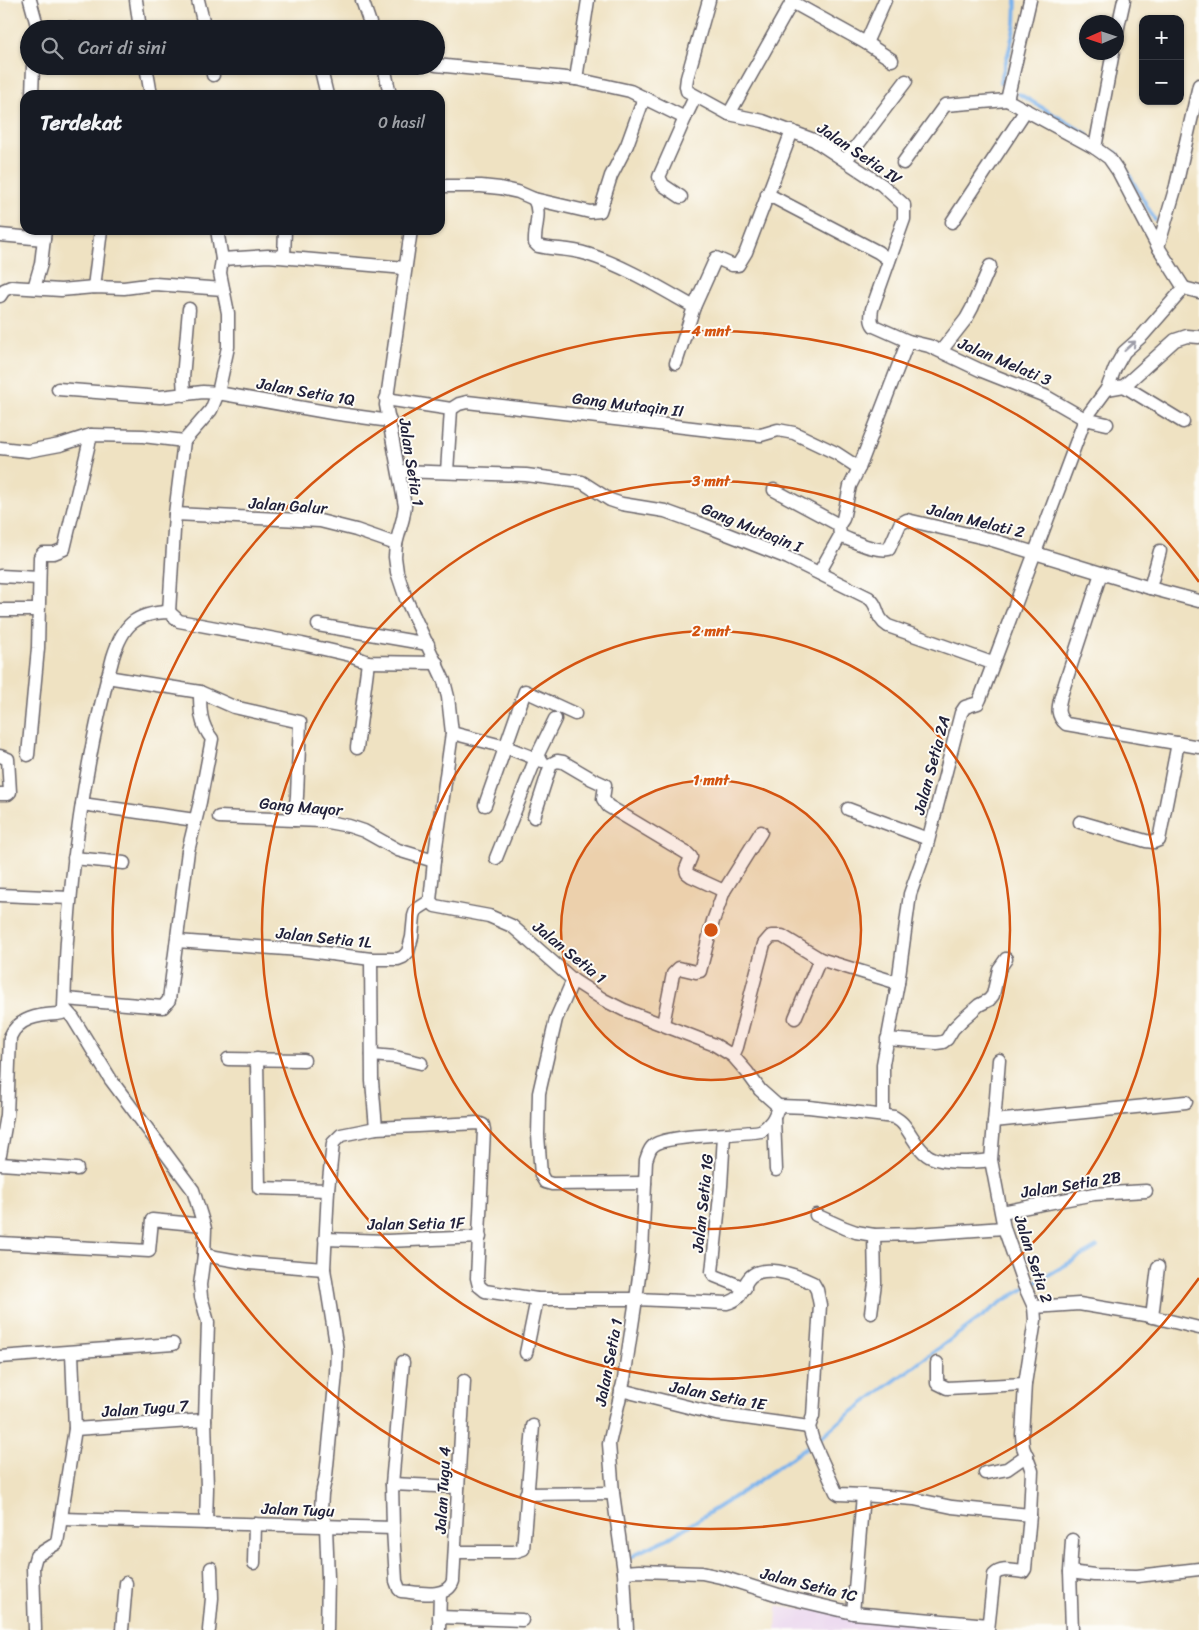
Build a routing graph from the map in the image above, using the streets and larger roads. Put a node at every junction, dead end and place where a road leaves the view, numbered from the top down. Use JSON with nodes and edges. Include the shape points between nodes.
{"nodes":[{"id":1,"x":30,"y":0,"type":"edge"},
{"id":2,"x":136,"y":0,"type":"edge"},
{"id":3,"x":198,"y":0,"type":"edge"},
{"id":4,"x":362,"y":0,"type":"edge"},
{"id":5,"x":588,"y":0,"type":"edge"},
{"id":6,"x":709,"y":0,"type":"edge"},
{"id":7,"x":885,"y":0,"type":"edge"},
{"id":8,"x":1030,"y":0,"type":"edge"},
{"id":9,"x":1124,"y":0,"type":"edge"},
{"id":10,"x":792,"y":1,"type":"edge"},
{"id":11,"x":1121,"y":15,"type":"edge"},
{"id":12,"x":36,"y":20,"type":"edge"},
{"id":13,"x":139,"y":20,"type":"edge"},
{"id":14,"x":203,"y":20,"type":"edge"},
{"id":15,"x":369,"y":20,"type":"edge"},
{"id":16,"x":866,"y":43,"type":"junction"},
{"id":17,"x":892,"y":60,"type":"dead end"},
{"id":18,"x":1112,"y":60,"type":"edge"},
{"id":19,"x":445,"y":66,"type":"edge"},
{"id":20,"x":33,"y":75,"type":"edge"},
{"id":21,"x":148,"y":75,"type":"edge"},
{"id":22,"x":322,"y":75,"type":"edge"},
{"id":23,"x":386,"y":75,"type":"edge"},
{"id":24,"x":576,"y":79,"type":"junction"},
{"id":25,"x":906,"y":81,"type":"dead end"},
{"id":26,"x":1199,"y":89,"type":"edge"},
{"id":27,"x":32,"y":90,"type":"edge"},
{"id":28,"x":150,"y":90,"type":"edge"},
{"id":29,"x":326,"y":90,"type":"edge"},
{"id":30,"x":389,"y":90,"type":"edge"},
{"id":31,"x":695,"y":96,"type":"junction"},
{"id":32,"x":644,"y":98,"type":"junction"},
{"id":33,"x":1007,"y":100,"type":"junction"},
{"id":34,"x":1026,"y":110,"type":"junction"},
{"id":35,"x":729,"y":114,"type":"junction"},
{"id":36,"x":685,"y":118,"type":"junction"},
{"id":37,"x":792,"y":131,"type":"junction"},
{"id":38,"x":1095,"y":148,"type":"junction"},
{"id":39,"x":846,"y":160,"type":"junction"},
{"id":40,"x":903,"y":163,"type":"dead end"},
{"id":41,"x":445,"y":186,"type":"edge"},
{"id":42,"x":767,"y":194,"type":"junction"},
{"id":43,"x":681,"y":197,"type":"dead end"},
{"id":44,"x":534,"y":199,"type":"junction"},
{"id":45,"x":952,"y":222,"type":"dead end"},
{"id":46,"x":0,"y":235,"type":"edge"},
{"id":47,"x":45,"y":235,"type":"edge"},
{"id":48,"x":100,"y":235,"type":"edge"},
{"id":49,"x":218,"y":235,"type":"edge"},
{"id":50,"x":286,"y":235,"type":"edge"},
{"id":51,"x":410,"y":235,"type":"edge"},
{"id":52,"x":1158,"y":247,"type":"junction"},
{"id":53,"x":284,"y":257,"type":"junction"},
{"id":54,"x":222,"y":259,"type":"junction"},
{"id":55,"x":889,"y":260,"type":"junction"},
{"id":56,"x":990,"y":266,"type":"dead end"},
{"id":57,"x":405,"y":268,"type":"junction"},
{"id":58,"x":94,"y":287,"type":"junction"},
{"id":59,"x":34,"y":288,"type":"junction"},
{"id":60,"x":1184,"y":288,"type":"junction"},
{"id":61,"x":223,"y":289,"type":"junction"},
{"id":62,"x":1199,"y":292,"type":"edge"},
{"id":63,"x":0,"y":296,"type":"edge"},
{"id":64,"x":694,"y":307,"type":"junction"},
{"id":65,"x":189,"y":309,"type":"dead end"},
{"id":66,"x":1199,"y":337,"type":"edge"},
{"id":67,"x":908,"y":341,"type":"junction"},
{"id":68,"x":941,"y":351,"type":"junction"},
{"id":69,"x":676,"y":363,"type":"dead end"},
{"id":70,"x":1124,"y":386,"type":"junction"},
{"id":71,"x":58,"y":389,"type":"dead end"},
{"id":72,"x":1107,"y":389,"type":"junction"},
{"id":73,"x":218,"y":393,"type":"junction"},
{"id":74,"x":184,"y":395,"type":"junction"},
{"id":75,"x":386,"y":399,"type":"junction"},
{"id":76,"x":451,"y":409,"type":"junction"},
{"id":77,"x":1085,"y":419,"type":"junction"},
{"id":78,"x":390,"y":421,"type":"junction"},
{"id":79,"x":1182,"y":422,"type":"dead end"},
{"id":80,"x":1107,"y":424,"type":"dead end"},
{"id":81,"x":91,"y":435,"type":"junction"},
{"id":82,"x":184,"y":441,"type":"junction"},
{"id":83,"x":0,"y":448,"type":"edge"},
{"id":84,"x":859,"y":468,"type":"junction"},
{"id":85,"x":399,"y":471,"type":"junction"},
{"id":86,"x":448,"y":472,"type":"junction"},
{"id":87,"x":774,"y":490,"type":"dead end"},
{"id":88,"x":175,"y":514,"type":"junction"},
{"id":89,"x":840,"y":531,"type":"junction"},
{"id":90,"x":396,"y":544,"type":"junction"},
{"id":91,"x":1160,"y":551,"type":"dead end"},
{"id":92,"x":1036,"y":553,"type":"junction"},
{"id":93,"x":819,"y":573,"type":"junction"},
{"id":94,"x":1101,"y":573,"type":"junction"},
{"id":95,"x":0,"y":576,"type":"edge"},
{"id":96,"x":38,"y":578,"type":"junction"},
{"id":97,"x":1150,"y":588,"type":"junction"},
{"id":98,"x":1199,"y":602,"type":"edge"},
{"id":99,"x":1,"y":610,"type":"edge"},
{"id":100,"x":38,"y":610,"type":"junction"},
{"id":101,"x":169,"y":612,"type":"junction"},
{"id":102,"x":318,"y":625,"type":"dead end"},
{"id":103,"x":428,"y":644,"type":"junction"},
{"id":104,"x":368,"y":662,"type":"junction"},
{"id":105,"x":437,"y":663,"type":"junction"},
{"id":106,"x":992,"y":663,"type":"junction"},
{"id":107,"x":107,"y":677,"type":"junction"},
{"id":108,"x":200,"y":692,"type":"junction"},
{"id":109,"x":575,"y":714,"type":"dead end"},
{"id":110,"x":554,"y":719,"type":"dead end"},
{"id":111,"x":452,"y":733,"type":"junction"},
{"id":112,"x":1178,"y":743,"type":"junction"},
{"id":113,"x":506,"y":747,"type":"junction"},
{"id":114,"x":1199,"y":747,"type":"edge"},
{"id":115,"x":357,"y":748,"type":"dead end"},
{"id":116,"x":28,"y":755,"type":"dead end"},
{"id":117,"x":0,"y":756,"type":"edge"},
{"id":118,"x":536,"y":758,"type":"junction"},
{"id":119,"x":551,"y":764,"type":"junction"},
{"id":120,"x":0,"y":794,"type":"edge"},
{"id":121,"x":82,"y":804,"type":"junction"},
{"id":122,"x":485,"y":805,"type":"dead end"},
{"id":123,"x":848,"y":809,"type":"dead end"},
{"id":124,"x":219,"y":817,"type":"dead end"},
{"id":125,"x":534,"y":817,"type":"dead end"},
{"id":126,"x":195,"y":820,"type":"junction"},
{"id":127,"x":294,"y":820,"type":"junction"},
{"id":128,"x":1080,"y":822,"type":"dead end"},
{"id":129,"x":761,"y":832,"type":"dead end"},
{"id":130,"x":928,"y":839,"type":"junction"},
{"id":131,"x":74,"y":858,"type":"junction"},
{"id":132,"x":496,"y":858,"type":"dead end"},
{"id":133,"x":434,"y":861,"type":"junction"},
{"id":134,"x":124,"y":863,"type":"dead end"},
{"id":135,"x":724,"y":891,"type":"junction"},
{"id":136,"x":0,"y":895,"type":"edge"},
{"id":137,"x":70,"y":898,"type":"junction"},
{"id":138,"x":430,"y":901,"type":"junction"},
{"id":139,"x":176,"y":941,"type":"junction"},
{"id":140,"x":371,"y":959,"type":"junction"},
{"id":141,"x":820,"y":959,"type":"junction"},
{"id":142,"x":1006,"y":959,"type":"dead end"},
{"id":143,"x":573,"y":980,"type":"junction"},
{"id":144,"x":898,"y":983,"type":"junction"},
{"id":145,"x":64,"y":1004,"type":"junction"},
{"id":146,"x":795,"y":1018,"type":"dead end"},
{"id":147,"x":663,"y":1024,"type":"junction"},
{"id":148,"x":887,"y":1039,"type":"junction"},
{"id":149,"x":372,"y":1056,"type":"junction"},
{"id":150,"x":733,"y":1056,"type":"junction"},
{"id":151,"x":228,"y":1059,"type":"dead end"},
{"id":152,"x":257,"y":1059,"type":"junction"},
{"id":153,"x":304,"y":1060,"type":"dead end"},
{"id":154,"x":999,"y":1060,"type":"dead end"},
{"id":155,"x":421,"y":1063,"type":"dead end"},
{"id":156,"x":1186,"y":1102,"type":"dead end"},
{"id":157,"x":776,"y":1112,"type":"junction"},
{"id":158,"x":883,"y":1115,"type":"junction"},
{"id":159,"x":994,"y":1121,"type":"junction"},
{"id":160,"x":376,"y":1128,"type":"junction"},
{"id":161,"x":724,"y":1135,"type":"junction"},
{"id":162,"x":1,"y":1138,"type":"edge"},
{"id":163,"x":0,"y":1155,"type":"edge"},
{"id":164,"x":991,"y":1160,"type":"junction"},
{"id":165,"x":0,"y":1164,"type":"edge"},
{"id":166,"x":77,"y":1169,"type":"dead end"},
{"id":167,"x":776,"y":1170,"type":"dead end"},
{"id":168,"x":645,"y":1182,"type":"junction"},
{"id":169,"x":328,"y":1190,"type":"junction"},
{"id":170,"x":1146,"y":1191,"type":"dead end"},
{"id":171,"x":1002,"y":1212,"type":"junction"},
{"id":172,"x":816,"y":1216,"type":"dead end"},
{"id":173,"x":204,"y":1225,"type":"junction"},
{"id":174,"x":1004,"y":1228,"type":"junction"},
{"id":175,"x":874,"y":1235,"type":"junction"},
{"id":176,"x":480,"y":1237,"type":"junction"},
{"id":177,"x":325,"y":1239,"type":"junction"},
{"id":178,"x":0,"y":1243,"type":"edge"},
{"id":179,"x":204,"y":1255,"type":"junction"},
{"id":180,"x":1158,"y":1267,"type":"dead end"},
{"id":181,"x":324,"y":1269,"type":"junction"},
{"id":182,"x":744,"y":1288,"type":"junction"},
{"id":183,"x":537,"y":1299,"type":"junction"},
{"id":184,"x":636,"y":1299,"type":"junction"},
{"id":185,"x":1034,"y":1306,"type":"junction"},
{"id":186,"x":872,"y":1313,"type":"dead end"},
{"id":187,"x":1152,"y":1317,"type":"junction"},
{"id":188,"x":1199,"y":1328,"type":"edge"},
{"id":189,"x":173,"y":1344,"type":"dead end"},
{"id":190,"x":72,"y":1352,"type":"junction"},
{"id":191,"x":526,"y":1353,"type":"dead end"},
{"id":192,"x":0,"y":1357,"type":"edge"},
{"id":193,"x":402,"y":1362,"type":"dead end"},
{"id":194,"x":937,"y":1363,"type":"dead end"},
{"id":195,"x":464,"y":1381,"type":"dead end"},
{"id":196,"x":1026,"y":1384,"type":"junction"},
{"id":197,"x":621,"y":1390,"type":"junction"},
{"id":198,"x":205,"y":1420,"type":"junction"},
{"id":199,"x":533,"y":1426,"type":"dead end"},
{"id":200,"x":810,"y":1427,"type":"junction"},
{"id":201,"x":75,"y":1429,"type":"junction"},
{"id":202,"x":1027,"y":1455,"type":"junction"},
{"id":203,"x":984,"y":1473,"type":"dead end"},
{"id":204,"x":392,"y":1484,"type":"junction"},
{"id":205,"x":458,"y":1487,"type":"junction"},
{"id":206,"x":612,"y":1493,"type":"junction"},
{"id":207,"x":526,"y":1494,"type":"junction"},
{"id":208,"x":863,"y":1495,"type":"junction"},
{"id":209,"x":1030,"y":1515,"type":"junction"},
{"id":210,"x":61,"y":1519,"type":"junction"},
{"id":211,"x":206,"y":1523,"type":"junction"},
{"id":212,"x":255,"y":1524,"type":"junction"},
{"id":213,"x":326,"y":1526,"type":"junction"},
{"id":214,"x":393,"y":1528,"type":"junction"},
{"id":215,"x":1072,"y":1540,"type":"dead end"},
{"id":216,"x":455,"y":1552,"type":"junction"},
{"id":217,"x":254,"y":1563,"type":"dead end"},
{"id":218,"x":211,"y":1568,"type":"dead end"},
{"id":219,"x":1199,"y":1569,"type":"edge"},
{"id":220,"x":624,"y":1572,"type":"junction"},
{"id":221,"x":1070,"y":1572,"type":"junction"},
{"id":222,"x":126,"y":1583,"type":"dead end"},
{"id":223,"x":440,"y":1593,"type":"junction"},
{"id":224,"x":853,"y":1613,"type":"junction"},
{"id":225,"x":522,"y":1620,"type":"dead end"},
{"id":226,"x":439,"y":1624,"type":"edge"},
{"id":227,"x":988,"y":1628,"type":"edge"},
{"id":228,"x":35,"y":1630,"type":"edge"},
{"id":229,"x":122,"y":1630,"type":"edge"},
{"id":230,"x":209,"y":1630,"type":"edge"},
{"id":231,"x":327,"y":1630,"type":"edge"},
{"id":232,"x":626,"y":1630,"type":"edge"},
{"id":233,"x":1072,"y":1630,"type":"edge"}],
"edges":[{"from":1,"to":12,"type":"street"},
{"from":2,"to":13,"type":"street"},
{"from":3,"to":14,"type":"street"},
{"from":4,"to":15,"type":"street"},
{"from":5,"to":24,"type":"street"},
{"from":6,"to":31,"type":"street","via":[[686,86]]},
{"from":7,"to":16,"type":"street"},
{"from":8,"to":33,"type":"street"},
{"from":9,"to":11,"type":"street"},
{"from":10,"to":16,"type":"street"},
{"from":10,"to":35,"type":"street"},
{"from":16,"to":17,"type":"street"},
{"from":18,"to":38,"type":"street"},
{"from":19,"to":24,"type":"street"},
{"from":20,"to":27,"type":"street"},
{"from":21,"to":28,"type":"street"},
{"from":22,"to":29,"type":"street"},
{"from":23,"to":30,"type":"street"},
{"from":24,"to":32,"type":"street","via":[[630,91]]},
{"from":25,"to":39,"type":"street"},
{"from":26,"to":52,"type":"street"},
{"from":31,"to":35,"type":"street","name":"Jalan Setia IV"},
{"from":31,"to":36,"type":"street"},
{"from":32,"to":36,"type":"street"},
{"from":32,"to":44,"type":"street","via":[[600,211],[590,212]]},
{"from":33,"to":34,"type":"street"},
{"from":33,"to":40,"type":"street","via":[[945,105]]},
{"from":34,"to":38,"type":"street"},
{"from":34,"to":45,"type":"street"},
{"from":35,"to":37,"type":"street","name":"Jalan Setia IV"},
{"from":36,"to":43,"type":"street","via":[[659,177],[663,185]]},
{"from":37,"to":39,"type":"street","name":"Jalan Setia IV"},
{"from":37,"to":42,"type":"street"},
{"from":38,"to":52,"type":"street","via":[[1109,158],[1118,171]]},
{"from":39,"to":55,"type":"street","name":"Jalan Setia IV","via":[[904,205],[904,218]]},
{"from":41,"to":44,"type":"street","via":[[500,188]]},
{"from":42,"to":55,"type":"street"},
{"from":42,"to":64,"type":"street","via":[[738,265],[716,258]]},
{"from":44,"to":64,"type":"street","via":[[538,216],[535,243],[538,246],[588,254],[640,277]]},
{"from":46,"to":47,"type":"street"},
{"from":47,"to":59,"type":"street"},
{"from":48,"to":58,"type":"street"},
{"from":49,"to":54,"type":"street"},
{"from":50,"to":53,"type":"street"},
{"from":51,"to":57,"type":"street","name":"Jalan Setia 1"},
{"from":52,"to":60,"type":"street"},
{"from":53,"to":54,"type":"street"},
{"from":53,"to":57,"type":"street"},
{"from":54,"to":61,"type":"street"},
{"from":55,"to":67,"type":"street","name":"Jalan Melati 3","via":[[872,308],[871,323]]},
{"from":56,"to":68,"type":"street","via":[[966,319]]},
{"from":57,"to":75,"type":"street","name":"Jalan Setia 1"},
{"from":58,"to":59,"type":"street"},
{"from":58,"to":61,"type":"street","via":[[155,284]]},
{"from":59,"to":63,"type":"street","via":[[11,287]]},
{"from":60,"to":62,"type":"street"},
{"from":72,"to":60,"type":"street","name":"Jalan Setia 2A","one_way":true,"via":[[1124,352]]},
{"from":61,"to":73,"type":"street","via":[[228,313],[228,347]]},
{"from":64,"to":69,"type":"street"},
{"from":65,"to":74,"type":"street"},
{"from":66,"to":70,"type":"street","via":[[1175,340]]},
{"from":67,"to":68,"type":"street","name":"Jalan Melati 3"},
{"from":67,"to":84,"type":"street"},
{"from":68,"to":77,"type":"street","name":"Jalan Melati 3","via":[[1045,396]]},
{"from":70,"to":72,"type":"street"},
{"from":70,"to":79,"type":"street"},
{"from":71,"to":74,"type":"street","name":"Jalan Setia 1Q","via":[[160,397]]},
{"from":72,"to":77,"type":"street","name":"Jalan Setia 2A"},
{"from":73,"to":74,"type":"street","name":"Jalan Setia 1Q"},
{"from":73,"to":78,"type":"street","name":"Jalan Setia 1Q"},
{"from":73,"to":82,"type":"street","via":[[211,410]]},
{"from":75,"to":76,"type":"street","name":"Gang Mutaqin II"},
{"from":75,"to":78,"type":"street","name":"Jalan Setia 1"},
{"from":76,"to":84,"type":"street","name":"Gang Mutaqin II","via":[[467,402],[727,432],[761,435],[778,430],[794,433]]},
{"from":76,"to":86,"type":"street"},
{"from":77,"to":80,"type":"street","name":"Jalan Melati 3"},
{"from":77,"to":92,"type":"street","name":"Jalan Setia 2A"},
{"from":78,"to":85,"type":"street","name":"Jalan Setia 1"},
{"from":81,"to":82,"type":"street"},
{"from":81,"to":83,"type":"street","via":[[23,452]]},
{"from":81,"to":96,"type":"street","via":[[64,549],[41,555]]},
{"from":82,"to":88,"type":"street"},
{"from":84,"to":89,"type":"street","via":[[850,486]]},
{"from":85,"to":86,"type":"street","name":"Gang Mutaqin I"},
{"from":85,"to":90,"type":"street","name":"Jalan Setia 1","via":[[405,506]]},
{"from":86,"to":93,"type":"street","name":"Gang Mutaqin I","via":[[526,475],[582,482],[610,500],[666,511]]},
{"from":87,"to":89,"type":"street"},
{"from":88,"to":90,"type":"street","name":"Jalan Galur","via":[[320,522]]},
{"from":88,"to":101,"type":"street"},
{"from":89,"to":92,"type":"street","name":"Jalan Melati 2","via":[[887,550],[900,524],[907,520]]},
{"from":89,"to":93,"type":"street"},
{"from":90,"to":103,"type":"street","name":"Jalan Setia 1","via":[[395,557],[401,586]]},
{"from":91,"to":97,"type":"street"},
{"from":92,"to":94,"type":"street","name":"Jalan Melati 2"},
{"from":92,"to":106,"type":"street","name":"Jalan Setia 2A"},
{"from":93,"to":106,"type":"street","name":"Gang Mutaqin I","via":[[874,601],[881,621],[888,626]]},
{"from":94,"to":97,"type":"street","name":"Jalan Melati 2"},
{"from":94,"to":112,"type":"street","via":[[1061,696],[1057,711],[1061,720],[1066,724]]},
{"from":95,"to":96,"type":"street"},
{"from":96,"to":100,"type":"street"},
{"from":97,"to":98,"type":"street","name":"Jalan Melati 2"},
{"from":99,"to":100,"type":"street"},
{"from":100,"to":116,"type":"street","via":[[38,648]]},
{"from":101,"to":104,"type":"street","via":[[179,621],[302,644]]},
{"from":101,"to":107,"type":"street","via":[[152,613],[128,626],[116,645]]},
{"from":102,"to":103,"type":"street"},
{"from":103,"to":105,"type":"street","name":"Jalan Setia 1"},
{"from":104,"to":105,"type":"street"},
{"from":104,"to":115,"type":"street"},
{"from":105,"to":111,"type":"street","name":"Jalan Setia 1","via":[[448,697]]},
{"from":106,"to":130,"type":"street","name":"Jalan Setia 2A","via":[[978,703],[965,707],[961,713]]},
{"from":107,"to":108,"type":"street"},
{"from":107,"to":121,"type":"street"},
{"from":108,"to":126,"type":"street","via":[[200,715],[212,739]]},
{"from":108,"to":127,"type":"street","via":[[234,707],[300,722]]},
{"from":109,"to":113,"type":"street","via":[[525,691]]},
{"from":110,"to":118,"type":"street"},
{"from":111,"to":113,"type":"street"},
{"from":111,"to":133,"type":"street","name":"Jalan Setia 1"},
{"from":112,"to":114,"type":"street"},
{"from":112,"to":128,"type":"street","via":[[1159,840],[1146,841]]},
{"from":113,"to":118,"type":"street"},
{"from":113,"to":122,"type":"street"},
{"from":117,"to":120,"type":"street","via":[[8,759],[10,792]]},
{"from":118,"to":119,"type":"street"},
{"from":118,"to":132,"type":"street"},
{"from":119,"to":125,"type":"street"},
{"from":119,"to":135,"type":"street","via":[[563,762],[606,785],[604,799],[608,806],[688,854],[691,857],[687,873]]},
{"from":121,"to":126,"type":"street"},
{"from":121,"to":131,"type":"street"},
{"from":123,"to":130,"type":"street"},
{"from":124,"to":127,"type":"street","name":"Gang Mayor"},
{"from":126,"to":139,"type":"street"},
{"from":127,"to":133,"type":"street","name":"Gang Mayor","via":[[322,821],[356,828],[398,850]]},
{"from":129,"to":135,"type":"street"},
{"from":130,"to":144,"type":"street","name":"Jalan Setia 2A","via":[[910,894]]},
{"from":131,"to":134,"type":"street"},
{"from":131,"to":137,"type":"street"},
{"from":133,"to":138,"type":"street","name":"Jalan Setia 1"},
{"from":135,"to":147,"type":"street","via":[[700,972],[679,968],[673,974]]},
{"from":136,"to":137,"type":"street"},
{"from":137,"to":145,"type":"street"},
{"from":138,"to":140,"type":"street","name":"Jalan Setia 1L","via":[[416,910],[408,952],[403,957]]},
{"from":138,"to":143,"type":"street","name":"Jalan Setia 1","via":[[435,906],[489,916],[512,926]]},
{"from":139,"to":140,"type":"street","name":"Jalan Setia 1L"},
{"from":139,"to":145,"type":"street","via":[[170,1000],[163,1007]]},
{"from":140,"to":149,"type":"street"},
{"from":141,"to":144,"type":"street"},
{"from":141,"to":146,"type":"street"},
{"from":141,"to":150,"type":"street","via":[[782,936],[770,936]]},
{"from":142,"to":148,"type":"street","via":[[998,969],[993,995],[952,1029],[943,1042]]},
{"from":143,"to":147,"type":"street","name":"Jalan Setia 1","via":[[624,1010]]},
{"from":143,"to":168,"type":"street","via":[[556,1019],[539,1093],[541,1175],[545,1182],[552,1184]]},
{"from":144,"to":148,"type":"street","name":"Jalan Setia 2A"},
{"from":145,"to":162,"type":"street","via":[[62,1013],[20,1022],[14,1028],[9,1046],[7,1115]]},
{"from":145,"to":173,"type":"street","via":[[111,1080],[193,1190]]},
{"from":147,"to":150,"type":"street","name":"Jalan Setia 1","via":[[715,1045]]},
{"from":148,"to":158,"type":"street","name":"Jalan Setia 2A","via":[[883,1064]]},
{"from":149,"to":155,"type":"street"},
{"from":149,"to":160,"type":"street"},
{"from":150,"to":157,"type":"street","name":"Jalan Setia 1"},
{"from":151,"to":152,"type":"street"},
{"from":152,"to":153,"type":"street"},
{"from":152,"to":169,"type":"street","via":[[259,1188]]},
{"from":154,"to":159,"type":"street","name":"Jalan Setia 2"},
{"from":156,"to":159,"type":"street"},
{"from":157,"to":158,"type":"street","via":[[809,1107]]},
{"from":157,"to":161,"type":"street","name":"Jalan Setia 1","via":[[761,1131]]},
{"from":157,"to":167,"type":"street"},
{"from":158,"to":164,"type":"street","via":[[904,1124],[927,1155],[940,1160]]},
{"from":159,"to":164,"type":"street","name":"Jalan Setia 2"},
{"from":160,"to":169,"type":"street","via":[[340,1135],[335,1139]]},
{"from":160,"to":176,"type":"street","via":[[483,1125]]},
{"from":161,"to":168,"type":"street","name":"Jalan Setia 1","via":[[670,1138],[653,1145],[646,1160]]},
{"from":161,"to":182,"type":"street","name":"Jalan Setia 1G","via":[[712,1272]]},
{"from":162,"to":163,"type":"street"},
{"from":164,"to":171,"type":"street","name":"Jalan Setia 2"},
{"from":165,"to":166,"type":"street"},
{"from":168,"to":184,"type":"street","name":"Jalan Setia 1","via":[[642,1254]]},
{"from":169,"to":177,"type":"street"},
{"from":170,"to":171,"type":"street","name":"Jalan Setia 2B","via":[[1094,1194]]},
{"from":171,"to":174,"type":"street","name":"Jalan Setia 2"},
{"from":172,"to":175,"type":"street","via":[[856,1232]]},
{"from":173,"to":178,"type":"street","via":[[152,1220],[149,1251]]},
{"from":173,"to":179,"type":"street"},
{"from":174,"to":175,"type":"street"},
{"from":174,"to":185,"type":"street","name":"Jalan Setia 2"},
{"from":175,"to":186,"type":"street"},
{"from":176,"to":177,"type":"street","name":"Jalan Setia 1F","via":[[387,1242]]},
{"from":176,"to":183,"type":"street","name":"Jalan Setia 1F","via":[[479,1286],[493,1293]]},
{"from":177,"to":181,"type":"street"},
{"from":179,"to":181,"type":"street","via":[[249,1263]]},
{"from":179,"to":198,"type":"street","via":[[200,1285],[208,1322]]},
{"from":180,"to":187,"type":"street"},
{"from":181,"to":213,"type":"street","via":[[337,1350],[321,1510]]},
{"from":182,"to":184,"type":"street","via":[[735,1301],[727,1303]]},
{"from":182,"to":200,"type":"street","via":[[756,1272],[770,1270],[806,1280],[817,1290],[820,1305]]},
{"from":183,"to":184,"type":"street","name":"Jalan Setia 1F"},
{"from":183,"to":191,"type":"street"},
{"from":184,"to":197,"type":"street","name":"Jalan Setia 1"},
{"from":185,"to":187,"type":"street","via":[[1079,1304]]},
{"from":185,"to":196,"type":"street","name":"Jalan Setia 2"},
{"from":187,"to":188,"type":"street"},
{"from":189,"to":190,"type":"street"},
{"from":190,"to":192,"type":"street"},
{"from":190,"to":201,"type":"street"},
{"from":193,"to":204,"type":"street"},
{"from":194,"to":196,"type":"street","via":[[937,1383],[947,1388]]},
{"from":195,"to":205,"type":"street","name":"Jalan Tugu 4"},
{"from":196,"to":202,"type":"street","name":"Jalan Setia 2","via":[[1022,1435]]},
{"from":197,"to":200,"type":"street","name":"Jalan Setia 1E","via":[[716,1414]]},
{"from":197,"to":206,"type":"street","name":"Jalan Setia 1","via":[[609,1444]]},
{"from":198,"to":201,"type":"street","name":"Jalan Tugu 7"},
{"from":198,"to":211,"type":"street","name":"Jalan Tugu 7"},
{"from":199,"to":207,"type":"street"},
{"from":200,"to":208,"type":"street","via":[[836,1492]]},
{"from":201,"to":210,"type":"street"},
{"from":202,"to":203,"type":"street","via":[[1007,1469]]},
{"from":202,"to":209,"type":"street","name":"Jalan Setia 2","via":[[1032,1471]]},
{"from":204,"to":205,"type":"street"},
{"from":204,"to":214,"type":"street"},
{"from":205,"to":216,"type":"street","name":"Jalan Tugu 4"},
{"from":206,"to":207,"type":"street"},
{"from":206,"to":220,"type":"street","name":"Jalan Setia 1"},
{"from":207,"to":216,"type":"street","via":[[523,1549],[514,1552]]},
{"from":208,"to":209,"type":"street"},
{"from":208,"to":224,"type":"street"},
{"from":209,"to":227,"type":"street","name":"Jalan Setia 2","via":[[1025,1571],[1001,1570],[994,1575]]},
{"from":210,"to":211,"type":"street","name":"Jalan Tugu"},
{"from":210,"to":228,"type":"street","via":[[57,1542],[36,1556],[33,1567]]},
{"from":211,"to":212,"type":"street","name":"Jalan Tugu"},
{"from":212,"to":213,"type":"street","name":"Jalan Tugu"},
{"from":212,"to":217,"type":"street"},
{"from":213,"to":214,"type":"street","name":"Jalan Tugu"},
{"from":213,"to":231,"type":"street"},
{"from":214,"to":223,"type":"street","via":[[399,1589]]},
{"from":215,"to":221,"type":"street"},
{"from":216,"to":223,"type":"street","name":"Jalan Tugu 4","via":[[452,1586]]},
{"from":218,"to":230,"type":"street"},
{"from":219,"to":221,"type":"street","via":[[1137,1576],[1094,1576]]},
{"from":220,"to":224,"type":"street","name":"Jalan Setia 1C","via":[[702,1573]]},
{"from":220,"to":232,"type":"street","name":"Jalan Setia 1"},
{"from":221,"to":233,"type":"street"},
{"from":222,"to":229,"type":"street"},
{"from":223,"to":226,"type":"street"},
{"from":224,"to":227,"type":"street","name":"Jalan Setia 1C"},
{"from":225,"to":226,"type":"street"}]}
